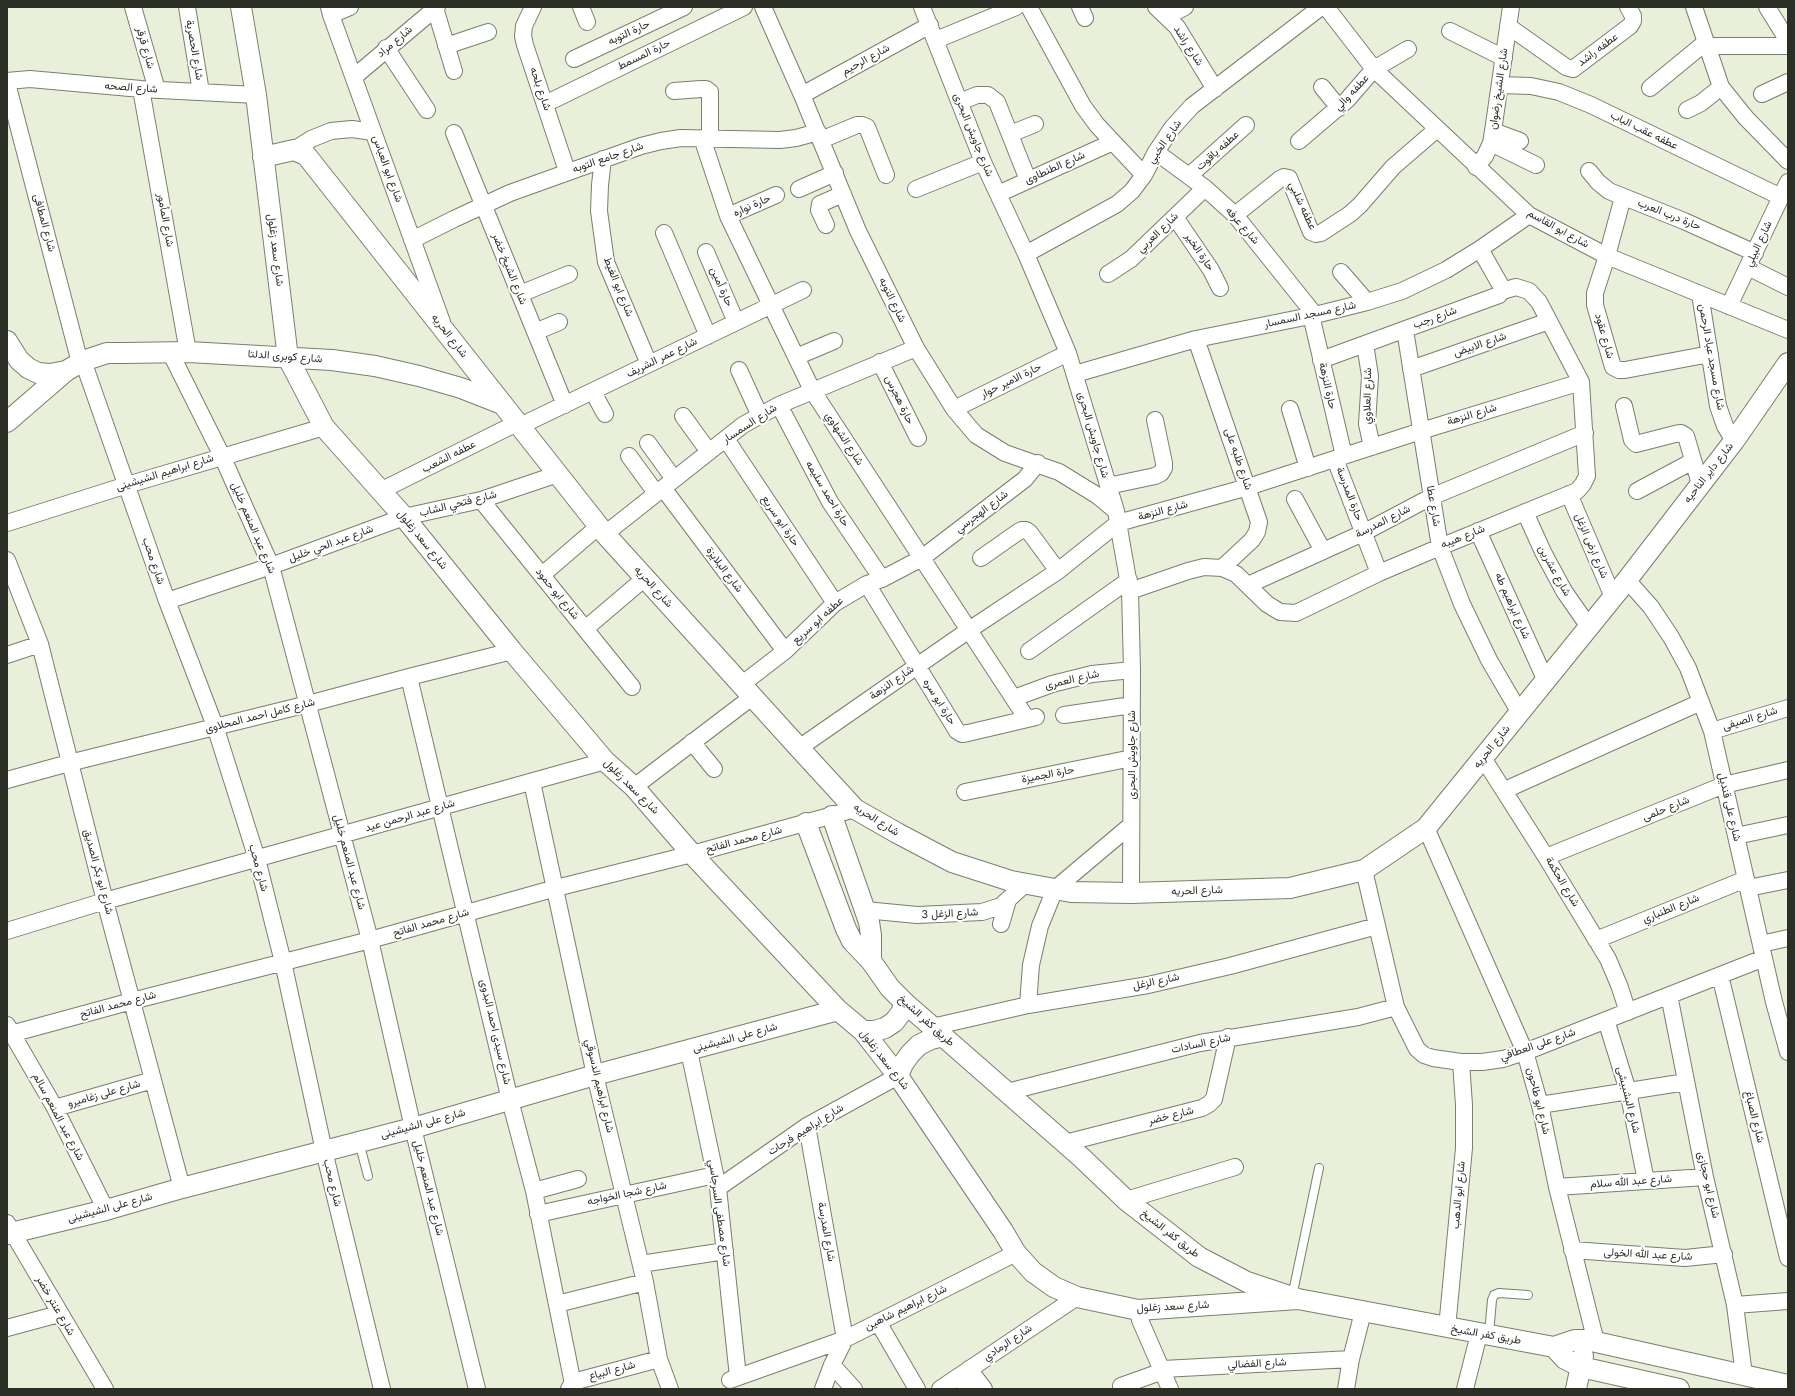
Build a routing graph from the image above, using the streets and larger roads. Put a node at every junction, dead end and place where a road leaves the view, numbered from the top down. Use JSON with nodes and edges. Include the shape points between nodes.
{"nodes":[{"id":1,"x":133,"y":7,"type":"edge"},
{"id":2,"x":187,"y":7,"type":"edge"},
{"id":3,"x":241,"y":7,"type":"edge"},
{"id":4,"x":350,"y":7,"type":"edge"},
{"id":5,"x":533,"y":7,"type":"edge"},
{"id":6,"x":581,"y":7,"type":"edge"},
{"id":7,"x":684,"y":7,"type":"edge"},
{"id":8,"x":744,"y":7,"type":"edge"},
{"id":9,"x":763,"y":7,"type":"edge"},
{"id":10,"x":922,"y":7,"type":"edge"},
{"id":11,"x":1016,"y":7,"type":"edge"},
{"id":12,"x":1029,"y":7,"type":"edge"},
{"id":13,"x":1185,"y":7,"type":"edge"},
{"id":14,"x":1321,"y":7,"type":"edge"},
{"id":15,"x":1326,"y":7,"type":"edge"},
{"id":16,"x":1511,"y":7,"type":"edge"},
{"id":17,"x":1628,"y":7,"type":"edge"},
{"id":18,"x":1694,"y":7,"type":"edge"},
{"id":19,"x":1767,"y":7,"type":"edge"},
{"id":20,"x":436,"y":8,"type":"edge"},
{"id":21,"x":330,"y":11,"type":"edge"},
{"id":22,"x":1162,"y":12,"type":"edge"},
{"id":23,"x":418,"y":14,"type":"edge"},
{"id":24,"x":587,"y":22,"type":"dead end"},
{"id":25,"x":930,"y":25,"type":"junction"},
{"id":26,"x":1508,"y":26,"type":"junction"},
{"id":27,"x":1450,"y":31,"type":"dead end"},
{"id":28,"x":488,"y":32,"type":"dead end"},
{"id":29,"x":936,"y":40,"type":"junction"},
{"id":30,"x":1788,"y":41,"type":"edge"},
{"id":31,"x":1707,"y":44,"type":"junction"},
{"id":32,"x":446,"y":46,"type":"junction"},
{"id":33,"x":1788,"y":46,"type":"edge"},
{"id":34,"x":386,"y":48,"type":"junction"},
{"id":35,"x":1408,"y":48,"type":"dead end"},
{"id":36,"x":1504,"y":58,"type":"junction"},
{"id":37,"x":574,"y":59,"type":"dead end"},
{"id":38,"x":1374,"y":68,"type":"junction"},
{"id":39,"x":454,"y":71,"type":"dead end"},
{"id":40,"x":354,"y":77,"type":"junction"},
{"id":41,"x":7,"y":82,"type":"edge"},
{"id":42,"x":1788,"y":82,"type":"edge"},
{"id":43,"x":1500,"y":85,"type":"junction"},
{"id":44,"x":1322,"y":87,"type":"dead end"},
{"id":45,"x":1721,"y":87,"type":"junction"},
{"id":46,"x":1650,"y":88,"type":"dead end"},
{"id":47,"x":149,"y":89,"type":"junction"},
{"id":48,"x":1216,"y":89,"type":"junction"},
{"id":49,"x":674,"y":91,"type":"dead end"},
{"id":50,"x":201,"y":92,"type":"junction"},
{"id":51,"x":802,"y":94,"type":"junction"},
{"id":52,"x":1762,"y":94,"type":"dead end"},
{"id":53,"x":256,"y":95,"type":"junction"},
{"id":54,"x":960,"y":102,"type":"junction"},
{"id":55,"x":545,"y":104,"type":"junction"},
{"id":56,"x":1339,"y":108,"type":"junction"},
{"id":57,"x":427,"y":110,"type":"dead end"},
{"id":58,"x":1687,"y":110,"type":"dead end"},
{"id":59,"x":1035,"y":124,"type":"dead end"},
{"id":60,"x":1246,"y":125,"type":"dead end"},
{"id":61,"x":1437,"y":129,"type":"junction"},
{"id":62,"x":373,"y":132,"type":"junction"},
{"id":63,"x":454,"y":133,"type":"dead end"},
{"id":64,"x":1010,"y":134,"type":"junction"},
{"id":65,"x":819,"y":136,"type":"junction"},
{"id":66,"x":1492,"y":137,"type":"junction"},
{"id":67,"x":706,"y":138,"type":"junction"},
{"id":68,"x":1299,"y":141,"type":"dead end"},
{"id":69,"x":1520,"y":141,"type":"dead end"},
{"id":70,"x":1113,"y":142,"type":"junction"},
{"id":71,"x":294,"y":150,"type":"junction"},
{"id":72,"x":1156,"y":152,"type":"junction"},
{"id":73,"x":263,"y":157,"type":"junction"},
{"id":74,"x":603,"y":159,"type":"junction"},
{"id":75,"x":1788,"y":161,"type":"edge"},
{"id":76,"x":983,"y":162,"type":"junction"},
{"id":77,"x":1536,"y":165,"type":"dead end"},
{"id":78,"x":1476,"y":166,"type":"junction"},
{"id":79,"x":568,"y":171,"type":"junction"},
{"id":80,"x":1589,"y":171,"type":"dead end"},
{"id":81,"x":835,"y":174,"type":"junction"},
{"id":82,"x":886,"y":175,"type":"dead end"},
{"id":83,"x":1144,"y":175,"type":"junction"},
{"id":84,"x":1189,"y":176,"type":"junction"},
{"id":85,"x":1028,"y":180,"type":"junction"},
{"id":86,"x":1788,"y":182,"type":"edge"},
{"id":87,"x":1205,"y":188,"type":"junction"},
{"id":88,"x":799,"y":189,"type":"dead end"},
{"id":89,"x":916,"y":189,"type":"dead end"},
{"id":90,"x":843,"y":194,"type":"junction"},
{"id":91,"x":998,"y":194,"type":"junction"},
{"id":92,"x":776,"y":195,"type":"dead end"},
{"id":93,"x":1623,"y":197,"type":"junction"},
{"id":94,"x":1781,"y":197,"type":"junction"},
{"id":95,"x":483,"y":205,"type":"junction"},
{"id":96,"x":1235,"y":215,"type":"junction"},
{"id":97,"x":1529,"y":215,"type":"junction"},
{"id":98,"x":728,"y":216,"type":"junction"},
{"id":99,"x":1175,"y":217,"type":"junction"},
{"id":100,"x":826,"y":225,"type":"dead end"},
{"id":101,"x":664,"y":233,"type":"dead end"},
{"id":102,"x":412,"y":240,"type":"junction"},
{"id":103,"x":1480,"y":249,"type":"junction"},
{"id":104,"x":706,"y":252,"type":"dead end"},
{"id":105,"x":1755,"y":253,"type":"junction"},
{"id":106,"x":1026,"y":254,"type":"junction"},
{"id":107,"x":1607,"y":256,"type":"junction"},
{"id":108,"x":1748,"y":268,"type":"junction"},
{"id":109,"x":1341,"y":272,"type":"dead end"},
{"id":110,"x":569,"y":274,"type":"dead end"},
{"id":111,"x":1108,"y":274,"type":"dead end"},
{"id":112,"x":1788,"y":287,"type":"edge"},
{"id":113,"x":1220,"y":288,"type":"dead end"},
{"id":114,"x":803,"y":290,"type":"dead end"},
{"id":115,"x":1502,"y":290,"type":"junction"},
{"id":116,"x":520,"y":294,"type":"junction"},
{"id":117,"x":1700,"y":294,"type":"junction"},
{"id":118,"x":1367,"y":302,"type":"junction"},
{"id":119,"x":771,"y":306,"type":"junction"},
{"id":120,"x":1729,"y":306,"type":"junction"},
{"id":121,"x":1313,"y":315,"type":"junction"},
{"id":122,"x":1549,"y":321,"type":"junction"},
{"id":123,"x":559,"y":322,"type":"dead end"},
{"id":124,"x":736,"y":322,"type":"junction"},
{"id":125,"x":1405,"y":330,"type":"junction"},
{"id":126,"x":1788,"y":330,"type":"edge"},
{"id":127,"x":445,"y":331,"type":"junction"},
{"id":128,"x":535,"y":332,"type":"junction"},
{"id":129,"x":708,"y":336,"type":"junction"},
{"id":130,"x":1196,"y":339,"type":"junction"},
{"id":131,"x":7,"y":341,"type":"edge"},
{"id":132,"x":834,"y":341,"type":"dead end"},
{"id":133,"x":1365,"y":344,"type":"junction"},
{"id":134,"x":916,"y":348,"type":"junction"},
{"id":135,"x":179,"y":352,"type":"junction"},
{"id":136,"x":1068,"y":353,"type":"junction"},
{"id":137,"x":1710,"y":354,"type":"junction"},
{"id":138,"x":796,"y":357,"type":"junction"},
{"id":139,"x":288,"y":358,"type":"junction"},
{"id":140,"x":1321,"y":360,"type":"junction"},
{"id":141,"x":880,"y":362,"type":"junction"},
{"id":142,"x":1788,"y":363,"type":"edge"},
{"id":143,"x":649,"y":364,"type":"junction"},
{"id":144,"x":76,"y":365,"type":"junction"},
{"id":145,"x":1411,"y":368,"type":"junction"},
{"id":146,"x":740,"y":370,"type":"dead end"},
{"id":147,"x":1075,"y":374,"type":"junction"},
{"id":148,"x":1581,"y":382,"type":"junction"},
{"id":149,"x":812,"y":390,"type":"junction"},
{"id":150,"x":593,"y":392,"type":"junction"},
{"id":151,"x":502,"y":404,"type":"junction"},
{"id":152,"x":565,"y":405,"type":"junction"},
{"id":153,"x":779,"y":405,"type":"junction"},
{"id":154,"x":1624,"y":406,"type":"dead end"},
{"id":155,"x":1290,"y":409,"type":"dead end"},
{"id":156,"x":954,"y":410,"type":"junction"},
{"id":157,"x":605,"y":414,"type":"dead end"},
{"id":158,"x":684,"y":416,"type":"dead end"},
{"id":159,"x":760,"y":416,"type":"junction"},
{"id":160,"x":1155,"y":420,"type":"dead end"},
{"id":161,"x":7,"y":422,"type":"edge"},
{"id":162,"x":519,"y":424,"type":"junction"},
{"id":163,"x":324,"y":426,"type":"junction"},
{"id":164,"x":1421,"y":431,"type":"junction"},
{"id":165,"x":1585,"y":433,"type":"junction"},
{"id":166,"x":918,"y":438,"type":"dead end"},
{"id":167,"x":726,"y":439,"type":"junction"},
{"id":168,"x":1734,"y":441,"type":"junction"},
{"id":169,"x":648,"y":443,"type":"dead end"},
{"id":170,"x":1372,"y":447,"type":"junction"},
{"id":171,"x":709,"y":452,"type":"junction"},
{"id":172,"x":222,"y":456,"type":"junction"},
{"id":173,"x":629,"y":456,"type":"dead end"},
{"id":174,"x":1340,"y":457,"type":"junction"},
{"id":175,"x":1693,"y":461,"type":"junction"},
{"id":176,"x":1038,"y":463,"type":"junction"},
{"id":177,"x":1308,"y":468,"type":"junction"},
{"id":178,"x":558,"y":474,"type":"junction"},
{"id":179,"x":1700,"y":484,"type":"junction"},
{"id":180,"x":127,"y":485,"type":"junction"},
{"id":181,"x":1108,"y":486,"type":"junction"},
{"id":182,"x":664,"y":487,"type":"junction"},
{"id":183,"x":1248,"y":487,"type":"junction"},
{"id":184,"x":380,"y":491,"type":"junction"},
{"id":185,"x":1637,"y":491,"type":"dead end"},
{"id":186,"x":1568,"y":494,"type":"junction"},
{"id":187,"x":1431,"y":497,"type":"junction"},
{"id":188,"x":1294,"y":499,"type":"dead end"},
{"id":189,"x":481,"y":500,"type":"junction"},
{"id":190,"x":1526,"y":512,"type":"junction"},
{"id":191,"x":404,"y":517,"type":"junction"},
{"id":192,"x":1117,"y":517,"type":"junction"},
{"id":193,"x":7,"y":523,"type":"edge"},
{"id":194,"x":602,"y":530,"type":"junction"},
{"id":195,"x":1478,"y":531,"type":"junction"},
{"id":196,"x":1363,"y":533,"type":"junction"},
{"id":197,"x":1440,"y":546,"type":"junction"},
{"id":198,"x":1323,"y":551,"type":"junction"},
{"id":199,"x":922,"y":558,"type":"junction"},
{"id":200,"x":981,"y":558,"type":"dead end"},
{"id":201,"x":7,"y":560,"type":"edge"},
{"id":202,"x":271,"y":566,"type":"junction"},
{"id":203,"x":1222,"y":568,"type":"junction"},
{"id":204,"x":1058,"y":571,"type":"junction"},
{"id":205,"x":1379,"y":573,"type":"junction"},
{"id":206,"x":542,"y":575,"type":"junction"},
{"id":207,"x":645,"y":578,"type":"junction"},
{"id":208,"x":1627,"y":580,"type":"junction"},
{"id":209,"x":874,"y":582,"type":"junction"},
{"id":210,"x":1248,"y":585,"type":"junction"},
{"id":211,"x":1129,"y":586,"type":"junction"},
{"id":212,"x":1613,"y":597,"type":"junction"},
{"id":213,"x":167,"y":602,"type":"junction"},
{"id":214,"x":835,"y":602,"type":"junction"},
{"id":215,"x":1589,"y":627,"type":"junction"},
{"id":216,"x":586,"y":629,"type":"junction"},
{"id":217,"x":969,"y":630,"type":"junction"},
{"id":218,"x":40,"y":644,"type":"junction"},
{"id":219,"x":512,"y":651,"type":"junction"},
{"id":220,"x":785,"y":651,"type":"junction"},
{"id":221,"x":1029,"y":651,"type":"dead end"},
{"id":222,"x":7,"y":655,"type":"edge"},
{"id":223,"x":917,"y":666,"type":"junction"},
{"id":224,"x":1132,"y":670,"type":"junction"},
{"id":225,"x":409,"y":676,"type":"junction"},
{"id":226,"x":1546,"y":681,"type":"junction"},
{"id":227,"x":632,"y":687,"type":"dead end"},
{"id":228,"x":747,"y":691,"type":"junction"},
{"id":229,"x":1014,"y":698,"type":"junction"},
{"id":230,"x":1701,"y":702,"type":"junction"},
{"id":231,"x":308,"y":704,"type":"junction"},
{"id":232,"x":1132,"y":705,"type":"junction"},
{"id":233,"x":1788,"y":708,"type":"edge"},
{"id":234,"x":1520,"y":713,"type":"junction"},
{"id":235,"x":1064,"y":715,"type":"dead end"},
{"id":236,"x":1032,"y":718,"type":"joint"},
{"id":237,"x":215,"y":726,"type":"junction"},
{"id":238,"x":1712,"y":731,"type":"junction"},
{"id":239,"x":692,"y":742,"type":"junction"},
{"id":240,"x":798,"y":748,"type":"junction"},
{"id":241,"x":1132,"y":758,"type":"junction"},
{"id":242,"x":1483,"y":758,"type":"junction"},
{"id":243,"x":605,"y":761,"type":"junction"},
{"id":244,"x":69,"y":763,"type":"junction"},
{"id":245,"x":714,"y":769,"type":"dead end"},
{"id":246,"x":1788,"y":770,"type":"edge"},
{"id":247,"x":7,"y":780,"type":"edge"},
{"id":248,"x":532,"y":782,"type":"junction"},
{"id":249,"x":1724,"y":785,"type":"junction"},
{"id":250,"x":634,"y":787,"type":"junction"},
{"id":251,"x":1505,"y":790,"type":"junction"},
{"id":252,"x":965,"y":792,"type":"dead end"},
{"id":253,"x":442,"y":807,"type":"junction"},
{"id":254,"x":855,"y":809,"type":"junction"},
{"id":255,"x":832,"y":816,"type":"junction"},
{"id":256,"x":806,"y":823,"type":"junction"},
{"id":257,"x":1132,"y":825,"type":"junction"},
{"id":258,"x":1788,"y":825,"type":"edge"},
{"id":259,"x":1426,"y":828,"type":"junction"},
{"id":260,"x":342,"y":835,"type":"junction"},
{"id":261,"x":1736,"y":836,"type":"junction"},
{"id":262,"x":692,"y":854,"type":"junction"},
{"id":263,"x":1546,"y":857,"type":"junction"},
{"id":264,"x":257,"y":859,"type":"junction"},
{"id":265,"x":1364,"y":870,"type":"junction"},
{"id":266,"x":1788,"y":880,"type":"edge"},
{"id":267,"x":1025,"y":884,"type":"junction"},
{"id":268,"x":1747,"y":884,"type":"junction"},
{"id":269,"x":556,"y":888,"type":"junction"},
{"id":270,"x":1055,"y":889,"type":"junction"},
{"id":271,"x":1131,"y":893,"type":"junction"},
{"id":272,"x":1008,"y":900,"type":"junction"},
{"id":273,"x":105,"y":901,"type":"junction"},
{"id":274,"x":865,"y":910,"type":"junction"},
{"id":275,"x":466,"y":914,"type":"junction"},
{"id":276,"x":1001,"y":924,"type":"dead end"},
{"id":277,"x":1377,"y":926,"type":"junction"},
{"id":278,"x":7,"y":930,"type":"edge"},
{"id":279,"x":1788,"y":938,"type":"edge"},
{"id":280,"x":370,"y":940,"type":"junction"},
{"id":281,"x":1596,"y":940,"type":"junction"},
{"id":282,"x":1763,"y":951,"type":"junction"},
{"id":283,"x":871,"y":961,"type":"junction"},
{"id":284,"x":283,"y":962,"type":"junction"},
{"id":285,"x":1720,"y":975,"type":"junction"},
{"id":286,"x":1669,"y":995,"type":"junction"},
{"id":287,"x":132,"y":1000,"type":"junction"},
{"id":288,"x":1781,"y":1000,"type":"edge"},
{"id":289,"x":905,"y":1003,"type":"junction"},
{"id":290,"x":1028,"y":1005,"type":"junction"},
{"id":291,"x":1396,"y":1007,"type":"junction"},
{"id":292,"x":838,"y":1010,"type":"junction"},
{"id":293,"x":1628,"y":1012,"type":"junction"},
{"id":294,"x":1606,"y":1020,"type":"junction"},
{"id":295,"x":862,"y":1030,"type":"junction"},
{"id":296,"x":938,"y":1031,"type":"junction"},
{"id":297,"x":9,"y":1032,"type":"edge"},
{"id":298,"x":1228,"y":1037,"type":"junction"},
{"id":299,"x":689,"y":1051,"type":"junction"},
{"id":300,"x":1525,"y":1052,"type":"junction"},
{"id":301,"x":1788,"y":1052,"type":"edge"},
{"id":302,"x":1462,"y":1062,"type":"junction"},
{"id":303,"x":595,"y":1075,"type":"junction"},
{"id":304,"x":898,"y":1076,"type":"junction"},
{"id":305,"x":153,"y":1080,"type":"junction"},
{"id":306,"x":1686,"y":1082,"type":"junction"},
{"id":307,"x":1628,"y":1091,"type":"junction"},
{"id":308,"x":1007,"y":1092,"type":"junction"},
{"id":309,"x":510,"y":1100,"type":"junction"},
{"id":310,"x":1540,"y":1105,"type":"junction"},
{"id":311,"x":55,"y":1108,"type":"junction"},
{"id":312,"x":807,"y":1126,"type":"junction"},
{"id":313,"x":413,"y":1128,"type":"junction"},
{"id":314,"x":1065,"y":1143,"type":"junction"},
{"id":315,"x":324,"y":1151,"type":"junction"},
{"id":316,"x":1235,"y":1167,"type":"dead end"},
{"id":317,"x":1705,"y":1177,"type":"junction"},
{"id":318,"x":578,"y":1179,"type":"dead end"},
{"id":319,"x":716,"y":1181,"type":"junction"},
{"id":320,"x":1646,"y":1181,"type":"junction"},
{"id":321,"x":1557,"y":1187,"type":"junction"},
{"id":322,"x":182,"y":1188,"type":"junction"},
{"id":323,"x":534,"y":1191,"type":"junction"},
{"id":324,"x":625,"y":1194,"type":"junction"},
{"id":325,"x":1126,"y":1200,"type":"junction"},
{"id":326,"x":106,"y":1210,"type":"junction"},
{"id":327,"x":538,"y":1214,"type":"junction"},
{"id":328,"x":9,"y":1230,"type":"edge"},
{"id":329,"x":1572,"y":1250,"type":"junction"},
{"id":330,"x":725,"y":1251,"type":"junction"},
{"id":331,"x":1016,"y":1253,"type":"junction"},
{"id":332,"x":1724,"y":1254,"type":"junction"},
{"id":333,"x":1788,"y":1258,"type":"edge"},
{"id":334,"x":641,"y":1264,"type":"junction"},
{"id":335,"x":645,"y":1282,"type":"junction"},
{"id":336,"x":1077,"y":1297,"type":"junction"},
{"id":337,"x":1295,"y":1298,"type":"junction"},
{"id":338,"x":1788,"y":1301,"type":"edge"},
{"id":339,"x":557,"y":1304,"type":"junction"},
{"id":340,"x":1735,"y":1305,"type":"junction"},
{"id":341,"x":1138,"y":1310,"type":"junction"},
{"id":342,"x":1363,"y":1312,"type":"junction"},
{"id":343,"x":59,"y":1314,"type":"junction"},
{"id":344,"x":878,"y":1322,"type":"junction"},
{"id":345,"x":7,"y":1328,"type":"edge"},
{"id":346,"x":1447,"y":1328,"type":"junction"},
{"id":347,"x":1484,"y":1334,"type":"junction"},
{"id":348,"x":845,"y":1339,"type":"junction"},
{"id":349,"x":1598,"y":1342,"type":"junction"},
{"id":350,"x":1554,"y":1347,"type":"junction"},
{"id":351,"x":658,"y":1359,"type":"junction"},
{"id":352,"x":1351,"y":1359,"type":"junction"},
{"id":353,"x":832,"y":1365,"type":"junction"},
{"id":354,"x":1581,"y":1367,"type":"junction"},
{"id":355,"x":969,"y":1369,"type":"junction"},
{"id":356,"x":1163,"y":1370,"type":"junction"},
{"id":357,"x":1744,"y":1375,"type":"junction"},
{"id":358,"x":734,"y":1378,"type":"joint"},
{"id":359,"x":1604,"y":1381,"type":"edge"},
{"id":360,"x":1788,"y":1385,"type":"edge"},
{"id":361,"x":1121,"y":1386,"type":"dead end"},
{"id":362,"x":572,"y":1387,"type":"edge"},
{"id":363,"x":104,"y":1389,"type":"edge"},
{"id":364,"x":382,"y":1389,"type":"edge"},
{"id":365,"x":477,"y":1389,"type":"edge"},
{"id":366,"x":670,"y":1389,"type":"edge"},
{"id":367,"x":823,"y":1389,"type":"edge"},
{"id":368,"x":854,"y":1389,"type":"edge"},
{"id":369,"x":917,"y":1389,"type":"edge"},
{"id":370,"x":940,"y":1389,"type":"edge"},
{"id":371,"x":966,"y":1389,"type":"edge"},
{"id":372,"x":984,"y":1389,"type":"edge"},
{"id":373,"x":1170,"y":1389,"type":"edge"},
{"id":374,"x":1346,"y":1389,"type":"edge"},
{"id":375,"x":1465,"y":1389,"type":"edge"},
{"id":376,"x":1576,"y":1389,"type":"edge"},
{"id":377,"x":1679,"y":1389,"type":"edge"}],
"edges":[{"from":1,"to":47,"type":"street","name":"شارع قرقر"},
{"from":2,"to":50,"type":"street","name":"شارع الحصرية"},
{"from":3,"to":53,"type":"street","name":"شارع سعد زغلول"},
{"from":4,"to":21,"type":"street"},
{"from":5,"to":55,"type":"street","name":"شارع بلحه","via":[[524,26],[523,36]]},
{"from":6,"to":24,"type":"street"},
{"from":7,"to":37,"type":"street","name":"حارة التوبه"},
{"from":8,"to":55,"type":"street","name":"حارة المسمط"},
{"from":9,"to":51,"type":"street","name":"شارع التوبه"},
{"from":10,"to":25,"type":"street","name":"شارع جاويش البحرى"},
{"from":11,"to":29,"type":"street"},
{"from":12,"to":70,"type":"street","via":[[1083,106],[1096,125]]},
{"from":13,"to":22,"type":"street"},
{"from":14,"to":48,"type":"street","name":"شارع الخبي"},
{"from":15,"to":38,"type":"street","name":"شارع ابو القاسم"},
{"from":16,"to":26,"type":"street","name":"شارع الشيخ رضوان"},
{"from":17,"to":26,"type":"street","name":"عطفه راشد","via":[[1633,16],[1630,26],[1573,69],[1566,68]]},
{"from":18,"to":31,"type":"street"},
{"from":19,"to":30,"type":"street"},
{"from":20,"to":23,"type":"street","name":"شارع مراد"},
{"from":20,"to":32,"type":"street"},
{"from":21,"to":40,"type":"street","name":"شارع ابو العباس"},
{"from":22,"to":48,"type":"street","name":"شارع راشد","via":[[1177,27]]},
{"from":23,"to":34,"type":"street","name":"شارع مراد"},
{"from":25,"to":29,"type":"street","name":"شارع جاويش البحرى"},
{"from":25,"to":51,"type":"street","name":"شارع الرحيم"},
{"from":26,"to":36,"type":"street","name":"شارع الشيخ رضوان"},
{"from":27,"to":36,"type":"street"},
{"from":28,"to":32,"type":"street"},
{"from":29,"to":54,"type":"street","name":"شارع جاويش البحرى"},
{"from":31,"to":33,"type":"street"},
{"from":31,"to":45,"type":"street"},
{"from":31,"to":46,"type":"street"},
{"from":32,"to":39,"type":"street"},
{"from":34,"to":40,"type":"street","name":"شارع مراد"},
{"from":34,"to":57,"type":"street"},
{"from":35,"to":38,"type":"street","name":"عطفه والي"},
{"from":36,"to":43,"type":"street","name":"شارع الشيخ رضوان"},
{"from":38,"to":56,"type":"street","name":"عطفه والي","via":[[1362,85]]},
{"from":38,"to":61,"type":"street","name":"شارع ابو القاسم"},
{"from":40,"to":62,"type":"street","name":"شارع ابو العباس"},
{"from":41,"to":47,"type":"street","name":"شارع الصحه","via":[[30,79]]},
{"from":41,"to":144,"type":"street","name":"شارع المطافى"},
{"from":42,"to":52,"type":"street"},
{"from":43,"to":66,"type":"street","name":"شارع الشيخ رضوان"},
{"from":43,"to":94,"type":"street","name":"عطفه عقب الباب","via":[[1531,86],[1558,92]]},
{"from":44,"to":56,"type":"street"},
{"from":45,"to":58,"type":"street","via":[[1701,103]]},
{"from":45,"to":75,"type":"street","via":[[1746,118]]},
{"from":47,"to":50,"type":"street","name":"شارع الصحه"},
{"from":47,"to":135,"type":"street","name":"شارع المأمور"},
{"from":48,"to":72,"type":"street","name":"شارع الخبي","via":[[1192,106],[1172,128]]},
{"from":49,"to":67,"type":"street","name":"شارع الشهاوي","via":[[706,89],[710,92]]},
{"from":50,"to":53,"type":"street","name":"شارع الصحه"},
{"from":51,"to":65,"type":"street","name":"شارع التوبه"},
{"from":53,"to":73,"type":"street","name":"شارع سعد زغلول"},
{"from":54,"to":64,"type":"street","via":[[977,95],[988,95],[997,102]]},
{"from":54,"to":76,"type":"street","name":"شارع جاويش البحرى"},
{"from":55,"to":79,"type":"street","name":"شارع بلحه"},
{"from":56,"to":68,"type":"street","name":"عطفه والي"},
{"from":59,"to":64,"type":"street"},
{"from":60,"to":84,"type":"street","name":"عطفه ياقوت"},
{"from":61,"to":78,"type":"street","name":"شارع ابو القاسم"},
{"from":61,"to":96,"type":"street","name":"عطفه شلبي","via":[[1388,172],[1360,206],[1321,234],[1311,232],[1289,178],[1280,179]]},
{"from":62,"to":71,"type":"street","via":[[352,129],[331,131],[311,138]]},
{"from":62,"to":102,"type":"street","name":"شارع ابو العباس"},
{"from":63,"to":95,"type":"street","name":"شارع الشيخ خضر"},
{"from":64,"to":85,"type":"street"},
{"from":65,"to":67,"type":"street","name":"شارع جامع التوبه","via":[[780,140]]},
{"from":65,"to":81,"type":"street","name":"شارع التوبه"},
{"from":65,"to":82,"type":"street","name":"شارع جامع التوبه","via":[[862,124],[867,127]]},
{"from":66,"to":69,"type":"street"},
{"from":66,"to":77,"type":"street"},
{"from":66,"to":78,"type":"street","name":"شارع الشيخ رضوان","via":[[1485,156]]},
{"from":67,"to":74,"type":"street","name":"شارع جامع التوبه","via":[[661,141]]},
{"from":67,"to":98,"type":"street","name":"شارع الشهاوي"},
{"from":70,"to":83,"type":"street"},
{"from":70,"to":85,"type":"street","name":"شارع الطنطاوى"},
{"from":71,"to":73,"type":"street"},
{"from":71,"to":127,"type":"street","name":"شارع الحريه","via":[[311,160]]},
{"from":72,"to":83,"type":"street","name":"شارع الخبي"},
{"from":72,"to":84,"type":"street","name":"شارع عرفه"},
{"from":73,"to":139,"type":"street","name":"شارع سعد زغلول"},
{"from":74,"to":79,"type":"street","name":"شارع جامع التوبه"},
{"from":74,"to":143,"type":"street","name":"شارع ابو الغيط","via":[[599,211],[606,262]]},
{"from":76,"to":89,"type":"street"},
{"from":76,"to":91,"type":"street","name":"شارع جاويش البحرى"},
{"from":78,"to":97,"type":"street","name":"شارع ابو القاسم"},
{"from":79,"to":95,"type":"street","name":"شارع جامع التوبه"},
{"from":80,"to":93,"type":"street","name":"حارة درب العرب","via":[[1598,182]]},
{"from":81,"to":88,"type":"street"},
{"from":81,"to":90,"type":"street","name":"شارع التوبه"},
{"from":83,"to":106,"type":"street","name":"شارع الخبي","via":[[1132,191],[1117,204]]},
{"from":84,"to":87,"type":"street","name":"شارع عرفه"},
{"from":85,"to":91,"type":"street","name":"شارع الطنطاوى"},
{"from":86,"to":94,"type":"street","name":"شارع البيلي"},
{"from":87,"to":96,"type":"street","name":"شارع عرفه"},
{"from":87,"to":99,"type":"street","name":"شارع العربي"},
{"from":90,"to":100,"type":"street","via":[[819,207]]},
{"from":90,"to":134,"type":"street","name":"شارع التوبه","via":[[858,231]]},
{"from":91,"to":106,"type":"street","name":"شارع جاويش البحرى"},
{"from":92,"to":98,"type":"street","name":"حارة نواره"},
{"from":93,"to":105,"type":"street","name":"حارة درب العرب"},
{"from":93,"to":107,"type":"street"},
{"from":94,"to":105,"type":"street","name":"شارع البيلي"},
{"from":95,"to":102,"type":"street","name":"شارع جامع التوبه"},
{"from":95,"to":116,"type":"street","name":"شارع الشيخ خضر"},
{"from":96,"to":121,"type":"street","name":"شارع عرفه"},
{"from":97,"to":103,"type":"street","name":"شارع مسجد السمسار"},
{"from":97,"to":107,"type":"street","name":"شارع ابو القاسم"},
{"from":98,"to":119,"type":"street","name":"شارع الشهاوي"},
{"from":99,"to":111,"type":"street","name":"شارع العربي","via":[[1131,259]]},
{"from":99,"to":113,"type":"street","name":"حارة الخير","via":[[1211,270]]},
{"from":101,"to":129,"type":"street"},
{"from":102,"to":127,"type":"street","name":"شارع ابو العباس"},
{"from":103,"to":115,"type":"street"},
{"from":103,"to":118,"type":"street","name":"شارع مسجد السمسار","via":[[1440,273]]},
{"from":104,"to":124,"type":"street","name":"حارة أمين"},
{"from":105,"to":108,"type":"street","name":"شارع البيلي"},
{"from":106,"to":136,"type":"street","name":"شارع جاويش البحرى"},
{"from":107,"to":117,"type":"street","name":"شارع ابو القاسم"},
{"from":107,"to":137,"type":"street","name":"شارع عقود","via":[[1595,293],[1595,305],[1613,367],[1625,370]]},
{"from":108,"to":112,"type":"street"},
{"from":108,"to":120,"type":"street","name":"شارع البيلي"},
{"from":109,"to":118,"type":"street"},
{"from":110,"to":116,"type":"street"},
{"from":114,"to":119,"type":"street","name":"شارع عمر الشريف"},
{"from":115,"to":122,"type":"street","name":"شارع هيبه","via":[[1516,287],[1529,291],[1539,302]]},
{"from":115,"to":125,"type":"street","name":"شارع رجب","via":[[1495,297]]},
{"from":116,"to":128,"type":"street","name":"شارع الشيخ خضر"},
{"from":117,"to":120,"type":"street","name":"شارع ابو القاسم"},
{"from":117,"to":137,"type":"street","name":"شارع مسجد عباد الرحمن"},
{"from":118,"to":121,"type":"street","name":"شارع مسجد السمسار"},
{"from":119,"to":124,"type":"street","name":"شارع عمر الشريف"},
{"from":119,"to":138,"type":"street","name":"شارع الشهاوي"},
{"from":120,"to":126,"type":"street","name":"شارع ابو القاسم"},
{"from":121,"to":130,"type":"street","name":"شارع مسجد السمسار"},
{"from":121,"to":140,"type":"street","name":"حارة النزهة"},
{"from":122,"to":145,"type":"street","name":"شارع الابيض"},
{"from":122,"to":148,"type":"street","name":"شارع هيبه"},
{"from":123,"to":128,"type":"street"},
{"from":124,"to":129,"type":"street","name":"شارع عمر الشريف"},
{"from":125,"to":133,"type":"street","name":"شارع رجب"},
{"from":125,"to":145,"type":"street","name":"شارع عطا"},
{"from":127,"to":151,"type":"street","name":"شارع الحريه"},
{"from":128,"to":152,"type":"street","name":"شارع الشيخ خضر"},
{"from":129,"to":143,"type":"street","name":"شارع عمر الشريف"},
{"from":130,"to":147,"type":"street","name":"شارع مسجد السمسار"},
{"from":130,"to":183,"type":"street","name":"شارع طلبه على"},
{"from":131,"to":144,"type":"street","name":"شارع كوبرى الدلتا","via":[[19,360],[38,372],[50,374]]},
{"from":132,"to":138,"type":"street"},
{"from":133,"to":140,"type":"street","name":"شارع رجب"},
{"from":133,"to":170,"type":"street","name":"شارع العلاوي","via":[[1370,376],[1367,424]]},
{"from":134,"to":141,"type":"street","name":"شارع السمسار"},
{"from":134,"to":156,"type":"street","name":"شارع التوبه"},
{"from":135,"to":139,"type":"street","name":"شارع كوبرى الدلتا"},
{"from":135,"to":144,"type":"street","name":"شارع كوبرى الدلتا","via":[[107,353]]},
{"from":135,"to":172,"type":"street","name":"شارع عبد المنعم خليل"},
{"from":136,"to":147,"type":"street","name":"شارع جاويش البحرى"},
{"from":136,"to":156,"type":"street","name":"حارة الامير حوار"},
{"from":137,"to":168,"type":"street","name":"شارع مسجد عباد الرحمن","via":[[1718,406]]},
{"from":138,"to":149,"type":"street","name":"شارع الشهاوي"},
{"from":139,"to":151,"type":"street","name":"شارع كوبرى الدلتا","via":[[332,360],[375,366],[461,388]]},
{"from":139,"to":163,"type":"street","name":"شارع سعد زغلول"},
{"from":140,"to":174,"type":"street","name":"حارة النزهة"},
{"from":141,"to":149,"type":"street","name":"شارع السمسار"},
{"from":141,"to":166,"type":"street","name":"حارة هجرس"},
{"from":142,"to":168,"type":"street","name":"شارع داير الناحيه"},
{"from":143,"to":150,"type":"street","name":"شارع عمر الشريف"},
{"from":144,"to":161,"type":"street","name":"شارع كوبرى الدلتا"},
{"from":144,"to":180,"type":"street","name":"شارع محب"},
{"from":145,"to":164,"type":"street","name":"شارع عطا"},
{"from":146,"to":159,"type":"street"},
{"from":147,"to":181,"type":"street","name":"شارع جاويش البحرى"},
{"from":148,"to":164,"type":"street","name":"شارع النزهة"},
{"from":148,"to":165,"type":"street","name":"شارع هيبه"},
{"from":149,"to":153,"type":"street","name":"شارع السمسار"},
{"from":149,"to":199,"type":"street","name":"شارع الشهاوي"},
{"from":150,"to":152,"type":"street","name":"شارع عمر الشريف"},
{"from":150,"to":157,"type":"street"},
{"from":151,"to":162,"type":"street","name":"شارع الحريه"},
{"from":152,"to":162,"type":"street","name":"شارع عمر الشريف"},
{"from":153,"to":159,"type":"street","name":"شارع السمسار"},
{"from":153,"to":209,"type":"street","name":"حارة احمد سليمه"},
{"from":154,"to":175,"type":"street","via":[[1633,443],[1639,444],[1681,433],[1686,436]]},
{"from":155,"to":177,"type":"street"},
{"from":156,"to":176,"type":"street","name":"شارع التوبه","via":[[976,435],[1005,453]]},
{"from":158,"to":171,"type":"street"},
{"from":159,"to":167,"type":"street","name":"شارع السمسار","via":[[743,425]]},
{"from":160,"to":181,"type":"street","via":[[1164,463],[1161,473]]},
{"from":162,"to":178,"type":"street","name":"شارع الحريه"},
{"from":162,"to":184,"type":"street","name":"عطفه الشعب"},
{"from":163,"to":172,"type":"street","name":"شارع ابراهيم الشيشينى"},
{"from":163,"to":184,"type":"street","name":"شارع سعد زغلول"},
{"from":164,"to":170,"type":"street","name":"شارع النزهة"},
{"from":164,"to":187,"type":"street","name":"شارع عطا"},
{"from":165,"to":186,"type":"street","name":"شارع هيبه","via":[[1587,476],[1577,491]]},
{"from":165,"to":187,"type":"street","name":"شارع المدرسة"},
{"from":167,"to":171,"type":"street","name":"شارع السمسار"},
{"from":167,"to":214,"type":"street","name":"حارة ابو سريع"},
{"from":168,"to":179,"type":"street","name":"شارع داير الناحيه"},
{"from":169,"to":182,"type":"street"},
{"from":170,"to":174,"type":"street","name":"شارع النزهة"},
{"from":171,"to":182,"type":"street","name":"شارع السمسار"},
{"from":172,"to":180,"type":"street","name":"شارع ابراهيم الشيشينى"},
{"from":172,"to":202,"type":"street","name":"شارع عبد المنعم خليل"},
{"from":173,"to":182,"type":"street"},
{"from":174,"to":177,"type":"street","name":"شارع النزهة"},
{"from":174,"to":196,"type":"street","name":"حارة المدرسة"},
{"from":175,"to":179,"type":"street"},
{"from":175,"to":185,"type":"street"},
{"from":176,"to":192,"type":"street","name":"شارع التوبه","via":[[1079,483],[1098,496]]},
{"from":176,"to":199,"type":"street","name":"شارع الهجرسي","via":[[1024,479]]},
{"from":177,"to":183,"type":"street","name":"شارع النزهة"},
{"from":178,"to":189,"type":"street","name":"شارع فتحي الشاب"},
{"from":178,"to":194,"type":"street","name":"شارع الحريه"},
{"from":179,"to":208,"type":"street","name":"شارع داير الناحيه"},
{"from":180,"to":193,"type":"street","name":"شارع ابراهيم الشيشينى"},
{"from":180,"to":213,"type":"street","name":"شارع محب"},
{"from":181,"to":192,"type":"street","name":"شارع جاويش البحرى"},
{"from":182,"to":194,"type":"street","name":"شارع السمسار"},
{"from":182,"to":220,"type":"street","name":"شارع البلايزة"},
{"from":183,"to":192,"type":"street","name":"شارع النزهة"},
{"from":183,"to":203,"type":"street","name":"شارع طلبه على","via":[[1259,522],[1257,532]]},
{"from":184,"to":191,"type":"street","name":"شارع سعد زغلول"},
{"from":186,"to":190,"type":"street","name":"شارع هيبه"},
{"from":186,"to":212,"type":"street","name":"شارع ارض الزغل"},
{"from":187,"to":196,"type":"street","name":"شارع المدرسة"},
{"from":187,"to":197,"type":"street","name":"شارع عطا"},
{"from":188,"to":198,"type":"street"},
{"from":189,"to":191,"type":"street","name":"شارع فتحي الشاب"},
{"from":189,"to":206,"type":"street","name":"شارع ابو حمود"},
{"from":190,"to":195,"type":"street","name":"شارع هيبه"},
{"from":190,"to":215,"type":"street","name":"شارع عشرين","via":[[1543,552],[1564,591]]},
{"from":191,"to":202,"type":"street","name":"شارع عبد الحي خليل"},
{"from":191,"to":219,"type":"street","name":"شارع سعد زغلول"},
{"from":192,"to":204,"type":"street","name":"شارع النزهة"},
{"from":192,"to":211,"type":"street","name":"شارع جاويش البحرى"},
{"from":194,"to":206,"type":"street","name":"شارع السمسار"},
{"from":194,"to":207,"type":"street","name":"شارع الحريه"},
{"from":195,"to":197,"type":"street","name":"شارع هيبه"},
{"from":195,"to":226,"type":"street","name":"شارع ابراهيم طه"},
{"from":196,"to":198,"type":"street","name":"شارع المدرسة"},
{"from":196,"to":205,"type":"street","name":"حارة المدرسة"},
{"from":197,"to":205,"type":"street","name":"شارع هيبه"},
{"from":197,"to":234,"type":"street","name":"شارع عطا","via":[[1462,604],[1489,660]]},
{"from":198,"to":210,"type":"street","name":"شارع المدرسة"},
{"from":199,"to":209,"type":"street","name":"عطفه ابو سريع"},
{"from":199,"to":217,"type":"street","name":"شارع الشهاوي"},
{"from":200,"to":204,"type":"street","via":[[1018,532],[1026,530]]},
{"from":201,"to":218,"type":"street","name":"شارع ابو بكر الصديق"},
{"from":202,"to":213,"type":"street","name":"شارع عبد الحي خليل"},
{"from":202,"to":231,"type":"street","name":"شارع عبد المنعم خليل"},
{"from":203,"to":210,"type":"street","name":"شارع هيبه","via":[[1236,574]]},
{"from":203,"to":211,"type":"street","name":"شارع هيبه","via":[[1204,567]]},
{"from":204,"to":217,"type":"street","name":"شارع النزهة"},
{"from":205,"to":210,"type":"street","name":"شارع هيبه","via":[[1296,613],[1280,612],[1267,604]]},
{"from":206,"to":216,"type":"street","name":"شارع ابو حمود"},
{"from":207,"to":216,"type":"street"},
{"from":207,"to":228,"type":"street","name":"شارع الحريه"},
{"from":208,"to":212,"type":"street","name":"شارع الحريه"},
{"from":208,"to":230,"type":"street","name":"شارع على قنديل","via":[[1651,607],[1671,637],[1688,668]]},
{"from":209,"to":214,"type":"street","name":"عطفه ابو سريع"},
{"from":209,"to":223,"type":"street","name":"حارة ابو سره"},
{"from":211,"to":221,"type":"street","name":"شارع هيبه"},
{"from":211,"to":224,"type":"street","name":"شارع جاويش البحرى"},
{"from":212,"to":215,"type":"street","name":"شارع الحريه"},
{"from":213,"to":237,"type":"street","name":"شارع محب"},
{"from":214,"to":220,"type":"street","name":"عطفه ابو سريع"},
{"from":215,"to":226,"type":"street","name":"شارع الحريه"},
{"from":216,"to":227,"type":"street","name":"شارع ابو حمود"},
{"from":217,"to":223,"type":"street","name":"شارع النزهة"},
{"from":217,"to":229,"type":"street","name":"شارع الشهاوي"},
{"from":218,"to":222,"type":"street"},
{"from":218,"to":244,"type":"street","name":"شارع ابو بكر الصديق"},
{"from":219,"to":225,"type":"street","name":"شارع كامل احمد المحلاوى"},
{"from":219,"to":243,"type":"street","name":"شارع سعد زغلول"},
{"from":220,"to":228,"type":"street","name":"عطفه ابو سريع"},
{"from":223,"to":236,"type":"street","name":"حارة ابو سره","via":[[957,731],[962,734]]},
{"from":223,"to":240,"type":"street","name":"شارع النزهة"},
{"from":224,"to":229,"type":"street","name":"شارع العمرى","via":[[1085,676],[1052,684]]},
{"from":224,"to":232,"type":"street","name":"شارع جاويش البحرى"},
{"from":225,"to":231,"type":"street","name":"شارع كامل احمد المحلاوى"},
{"from":225,"to":253,"type":"street","name":"شارع سيدى احمد البدوى"},
{"from":226,"to":234,"type":"street","name":"شارع الحريه"},
{"from":228,"to":239,"type":"street","name":"عطفه ابو سريع"},
{"from":228,"to":240,"type":"street","name":"شارع الحريه"},
{"from":229,"to":236,"type":"street","name":"شارع الشهاوي"},
{"from":230,"to":238,"type":"street","name":"شارع على قنديل"},
{"from":230,"to":251,"type":"street"},
{"from":231,"to":237,"type":"street","name":"شارع كامل احمد المحلاوى"},
{"from":231,"to":260,"type":"street","name":"شارع عبد المنعم خليل"},
{"from":232,"to":235,"type":"street"},
{"from":232,"to":241,"type":"street","name":"شارع جاويش البحرى"},
{"from":233,"to":238,"type":"street","name":"شارع الصيفى"},
{"from":234,"to":242,"type":"street","name":"شارع الحريه"},
{"from":237,"to":244,"type":"street","name":"شارع كامل احمد المحلاوى"},
{"from":237,"to":264,"type":"street","name":"شارع محب"},
{"from":238,"to":249,"type":"street","name":"شارع على قنديل"},
{"from":239,"to":245,"type":"street"},
{"from":239,"to":250,"type":"street","name":"عطفه ابو سريع"},
{"from":240,"to":254,"type":"street","name":"شارع الحريه"},
{"from":241,"to":252,"type":"street","name":"حارة الجميزة"},
{"from":241,"to":257,"type":"street","name":"شارع جاويش البحرى"},
{"from":242,"to":251,"type":"street","name":"شارع الحكمة"},
{"from":242,"to":259,"type":"street","name":"شارع الحريه"},
{"from":243,"to":248,"type":"street","name":"شارع عبد الرحمن عيد"},
{"from":243,"to":250,"type":"street","name":"شارع سعد زغلول"},
{"from":244,"to":247,"type":"street","name":"شارع كامل احمد المحلاوى"},
{"from":244,"to":273,"type":"street","name":"شارع ابو بكر الصديق"},
{"from":246,"to":249,"type":"street","name":"شارع حلمى"},
{"from":248,"to":253,"type":"street","name":"شارع عبد الرحمن عيد"},
{"from":248,"to":269,"type":"street","name":"شارع ابراهيم الدسوقي"},
{"from":249,"to":261,"type":"street","name":"شارع على قنديل"},
{"from":249,"to":263,"type":"street","name":"شارع حلمى"},
{"from":250,"to":262,"type":"street","name":"شارع سعد زغلول"},
{"from":251,"to":263,"type":"street","name":"شارع الحكمة"},
{"from":253,"to":260,"type":"street","name":"شارع عبد الرحمن عيد"},
{"from":253,"to":275,"type":"street","name":"شارع سيدى احمد البدوى"},
{"from":254,"to":255,"type":"street","name":"شارع محمد الفاتح"},
{"from":254,"to":267,"type":"street","name":"شارع الحريه","via":[[952,862]]},
{"from":255,"to":256,"type":"street","name":"شارع محمد الفاتح"},
{"from":255,"to":274,"type":"street"},
{"from":256,"to":262,"type":"street","name":"شارع محمد الفاتح"},
{"from":256,"to":283,"type":"street","name":"طريق كفر الشيخ","via":[[846,929],[852,941]]},
{"from":257,"to":270,"type":"street"},
{"from":257,"to":271,"type":"street","name":"شارع جاويش البحرى"},
{"from":258,"to":261,"type":"street"},
{"from":259,"to":265,"type":"street","name":"شارع الحريه"},
{"from":259,"to":300,"type":"street","name":"شارع ابو طاحون"},
{"from":260,"to":264,"type":"street","name":"شارع عبد الرحمن عيد"},
{"from":260,"to":280,"type":"street","name":"شارع عبد المنعم خليل"},
{"from":261,"to":268,"type":"street","name":"شارع على قنديل"},
{"from":262,"to":269,"type":"street","name":"شارع محمد الفاتح"},
{"from":262,"to":292,"type":"street","name":"شارع سعد زغلول"},
{"from":263,"to":281,"type":"street","name":"شارع الحكمة"},
{"from":264,"to":273,"type":"street","name":"شارع عبد الرحمن عيد"},
{"from":264,"to":284,"type":"street","name":"شارع محب"},
{"from":265,"to":271,"type":"street","name":"شارع الحريه","via":[[1290,888]]},
{"from":265,"to":277,"type":"street","name":"شارع على العطافي"},
{"from":266,"to":268,"type":"street","name":"شارع الطنباري"},
{"from":267,"to":270,"type":"street","name":"شارع الحريه"},
{"from":267,"to":272,"type":"street","name":"شارع الزغل 3"},
{"from":268,"to":281,"type":"street","name":"شارع الطنباري"},
{"from":268,"to":282,"type":"street","name":"شارع على قنديل"},
{"from":269,"to":275,"type":"street","name":"شارع محمد الفاتح"},
{"from":269,"to":303,"type":"street","name":"شارع ابراهيم الدسوقي"},
{"from":270,"to":271,"type":"street","name":"شارع الحريه","via":[[1071,892]]},
{"from":270,"to":290,"type":"street","via":[[1038,933],[1031,965]]},
{"from":272,"to":274,"type":"street","name":"شارع الزغل 3","via":[[1001,906],[982,912],[917,915]]},
{"from":272,"to":276,"type":"street"},
{"from":273,"to":278,"type":"street","name":"شارع عبد الرحمن عيد"},
{"from":273,"to":287,"type":"street","name":"شارع ابو بكر الصديق"},
{"from":274,"to":283,"type":"street","via":[[871,935]]},
{"from":275,"to":280,"type":"street","name":"شارع محمد الفاتح"},
{"from":275,"to":309,"type":"street","name":"شارع سيدى احمد البدوى"},
{"from":277,"to":290,"type":"street","name":"شارع الزغل","via":[[1230,966],[1148,984]]},
{"from":277,"to":291,"type":"street","name":"شارع على العطافي"},
{"from":279,"to":282,"type":"street","name":"شارع على العطافي"},
{"from":280,"to":284,"type":"street","name":"شارع محمد الفاتح"},
{"from":280,"to":313,"type":"street","name":"شارع عبد المنعم خليل"},
{"from":281,"to":293,"type":"street","name":"شارع الحكمة","via":[[1611,966]]},
{"from":282,"to":285,"type":"street","name":"شارع على العطافي"},
{"from":282,"to":288,"type":"street","name":"شارع على قنديل"},
{"from":283,"to":289,"type":"street","name":"طريق كفر الشيخ","via":[[890,988]]},
{"from":284,"to":287,"type":"street","name":"شارع محمد الفاتح"},
{"from":284,"to":315,"type":"street","name":"شارع محب"},
{"from":285,"to":286,"type":"street","name":"شارع على العطافي"},
{"from":285,"to":333,"type":"street","name":"شارع الصباغ"},
{"from":286,"to":293,"type":"street","name":"شارع على العطافي"},
{"from":286,"to":306,"type":"street","name":"شارع ابو حجازى"},
{"from":287,"to":297,"type":"street","name":"شارع محمد الفاتح"},
{"from":287,"to":305,"type":"street","name":"شارع ابو بكر الصديق"},
{"from":288,"to":301,"type":"street","name":"شارع على قنديل"},
{"from":289,"to":295,"type":"street","via":[[894,1022],[885,1028],[874,1031]]},
{"from":289,"to":296,"type":"street","name":"طريق كفر الشيخ"},
{"from":290,"to":296,"type":"street","name":"شارع الزغل"},
{"from":291,"to":298,"type":"street","name":"شارع السادات","via":[[1358,1017]]},
{"from":291,"to":302,"type":"street","name":"شارع على العطافي","via":[[1417,1049],[1424,1055]]},
{"from":292,"to":295,"type":"street","name":"شارع سعد زغلول"},
{"from":292,"to":299,"type":"street","name":"شارع على الشيشينى"},
{"from":293,"to":294,"type":"street","name":"شارع على العطافي"},
{"from":294,"to":300,"type":"street","name":"شارع على العطافي"},
{"from":294,"to":307,"type":"street","name":"شارع البشبيشى"},
{"from":295,"to":304,"type":"street","name":"شارع سعد زغلول"},
{"from":296,"to":304,"type":"street","via":[[910,1054]]},
{"from":296,"to":308,"type":"street","name":"طريق كفر الشيخ"},
{"from":297,"to":311,"type":"street","name":"شارع عبد المنعم سالم"},
{"from":298,"to":308,"type":"street","name":"شارع السادات"},
{"from":298,"to":314,"type":"street","name":"شارع خضر","via":[[1214,1099],[1209,1104],[1202,1108]]},
{"from":299,"to":303,"type":"street","name":"شارع على الشيشينى"},
{"from":299,"to":319,"type":"street","name":"شارع مصطفى السرجاسي"},
{"from":300,"to":302,"type":"street","name":"شارع على العطافي","via":[[1503,1059]]},
{"from":300,"to":310,"type":"street","name":"شارع ابو طاحون"},
{"from":302,"to":346,"type":"street","name":"شارع ابو الدهب","via":[[1464,1148]]},
{"from":303,"to":309,"type":"street","name":"شارع على الشيشينى"},
{"from":303,"to":324,"type":"street","name":"شارع ابراهيم الدسوقي"},
{"from":304,"to":312,"type":"street","name":"شارع ابراهيم فرحات"},
{"from":304,"to":331,"type":"street","name":"شارع سعد زغلول"},
{"from":305,"to":311,"type":"street","name":"شارع على زغاميرو"},
{"from":305,"to":322,"type":"street","name":"شارع ابو بكر الصديق"},
{"from":306,"to":307,"type":"street"},
{"from":306,"to":317,"type":"street","name":"شارع ابو حجازى"},
{"from":307,"to":310,"type":"street"},
{"from":307,"to":320,"type":"street","name":"شارع البشبيشى"},
{"from":308,"to":314,"type":"street","name":"طريق كفر الشيخ"},
{"from":309,"to":313,"type":"street","name":"شارع على الشيشينى"},
{"from":309,"to":323,"type":"street","name":"شارع سيدى احمد البدوى"},
{"from":310,"to":321,"type":"street","name":"شارع ابو طاحون"},
{"from":311,"to":326,"type":"street","name":"شارع عبد المنعم سالم"},
{"from":312,"to":319,"type":"street","name":"شارع ابراهيم فرحات"},
{"from":312,"to":348,"type":"street","name":"شارع المدرسة"},
{"from":313,"to":315,"type":"street","name":"شارع على الشيشينى"},
{"from":313,"to":365,"type":"street","name":"شارع عبد المنعم خليل"},
{"from":314,"to":325,"type":"street","name":"طريق كفر الشيخ"},
{"from":315,"to":322,"type":"street","name":"شارع على الشيشينى"},
{"from":315,"to":364,"type":"street","name":"شارع محب"},
{"from":316,"to":325,"type":"street"},
{"from":317,"to":320,"type":"street","name":"شارع عبد الله سلام"},
{"from":317,"to":332,"type":"street","name":"شارع ابو حجازى"},
{"from":318,"to":323,"type":"street"},
{"from":319,"to":324,"type":"street","name":"شارع شجا الخواجه"},
{"from":319,"to":330,"type":"street","name":"شارع مصطفى السرجاسي"},
{"from":320,"to":321,"type":"street","name":"شارع عبد الله سلام"},
{"from":321,"to":329,"type":"street","name":"شارع ابو طاحون"},
{"from":322,"to":326,"type":"street","name":"شارع على الشيشينى"},
{"from":323,"to":327,"type":"street","name":"شارع سيدى احمد البدوى"},
{"from":324,"to":327,"type":"street","name":"شارع شجا الخواجه"},
{"from":324,"to":334,"type":"street","name":"شارع ابراهيم الدسوقي"},
{"from":325,"to":337,"type":"street","name":"طريق كفر الشيخ","via":[[1199,1257],[1247,1282]]},
{"from":326,"to":328,"type":"street","name":"شارع على الشيشينى"},
{"from":327,"to":339,"type":"street","name":"شارع سيدى احمد البدوى"},
{"from":328,"to":343,"type":"street","name":"شارع عنتر خضر"},
{"from":329,"to":332,"type":"street","name":"شارع عبد الله الخولى","via":[[1686,1258]]},
{"from":329,"to":349,"type":"street","name":"شارع ابو طاحون"},
{"from":330,"to":334,"type":"street"},
{"from":330,"to":358,"type":"street","name":"شارع مصطفى السرجاسي"},
{"from":331,"to":336,"type":"street","name":"شارع سعد زغلول","via":[[1038,1276],[1054,1287]]},
{"from":331,"to":344,"type":"street","name":"شارع ابراهيم شاهين"},
{"from":332,"to":340,"type":"street","name":"شارع ابو حجازى"},
{"from":334,"to":335,"type":"street","name":"شارع ابراهيم الدسوقي"},
{"from":335,"to":339,"type":"street"},
{"from":335,"to":351,"type":"street","name":"شارع ابراهيم الدسوقي"},
{"from":336,"to":341,"type":"street","name":"شارع سعد زغلول"},
{"from":336,"to":355,"type":"street","name":"شارع الرمادي"},
{"from":337,"to":341,"type":"street","name":"شارع سعد زغلول"},
{"from":337,"to":342,"type":"street","name":"طريق كفر الشيخ"},
{"from":338,"to":340,"type":"street"},
{"from":339,"to":362,"type":"street","name":"شارع سيدى احمد البدوى"},
{"from":340,"to":357,"type":"street","name":"شارع ابو حجازى"},
{"from":341,"to":356,"type":"street"},
{"from":342,"to":346,"type":"street","name":"طريق كفر الشيخ"},
{"from":342,"to":352,"type":"street"},
{"from":343,"to":345,"type":"street"},
{"from":343,"to":363,"type":"street","name":"شارع عنتر خضر"},
{"from":344,"to":348,"type":"street","name":"شارع ابراهيم شاهين"},
{"from":344,"to":369,"type":"street"},
{"from":346,"to":347,"type":"street","name":"طريق كفر الشيخ"},
{"from":347,"to":350,"type":"street","name":"طريق كفر الشيخ"},
{"from":347,"to":375,"type":"street"},
{"from":348,"to":353,"type":"street"},
{"from":348,"to":358,"type":"street","name":"شارع ابراهيم شاهين"},
{"from":349,"to":350,"type":"street","name":"طريق كفر الشيخ","via":[[1575,1340]]},
{"from":349,"to":354,"type":"street"},
{"from":349,"to":357,"type":"street","name":"طريق كفر الشيخ"},
{"from":349,"to":359,"type":"street"},
{"from":350,"to":354,"type":"street","via":[[1565,1359]]},
{"from":351,"to":362,"type":"street","name":"شارع البياع"},
{"from":351,"to":366,"type":"street","name":"شارع ابراهيم الدسوقي"},
{"from":352,"to":356,"type":"street","name":"شارع الفضالي"},
{"from":352,"to":374,"type":"street"},
{"from":353,"to":367,"type":"street"},
{"from":353,"to":368,"type":"street"},
{"from":354,"to":359,"type":"street"},
{"from":354,"to":376,"type":"street"},
{"from":355,"to":370,"type":"street","name":"شارع الرمادي"},
{"from":355,"to":371,"type":"street"},
{"from":355,"to":372,"type":"street"},
{"from":356,"to":361,"type":"street","name":"شارع الفضالي"},
{"from":356,"to":373,"type":"street"},
{"from":357,"to":360,"type":"street","name":"طريق كفر الشيخ"},
{"from":359,"to":377,"type":"street"}]}
